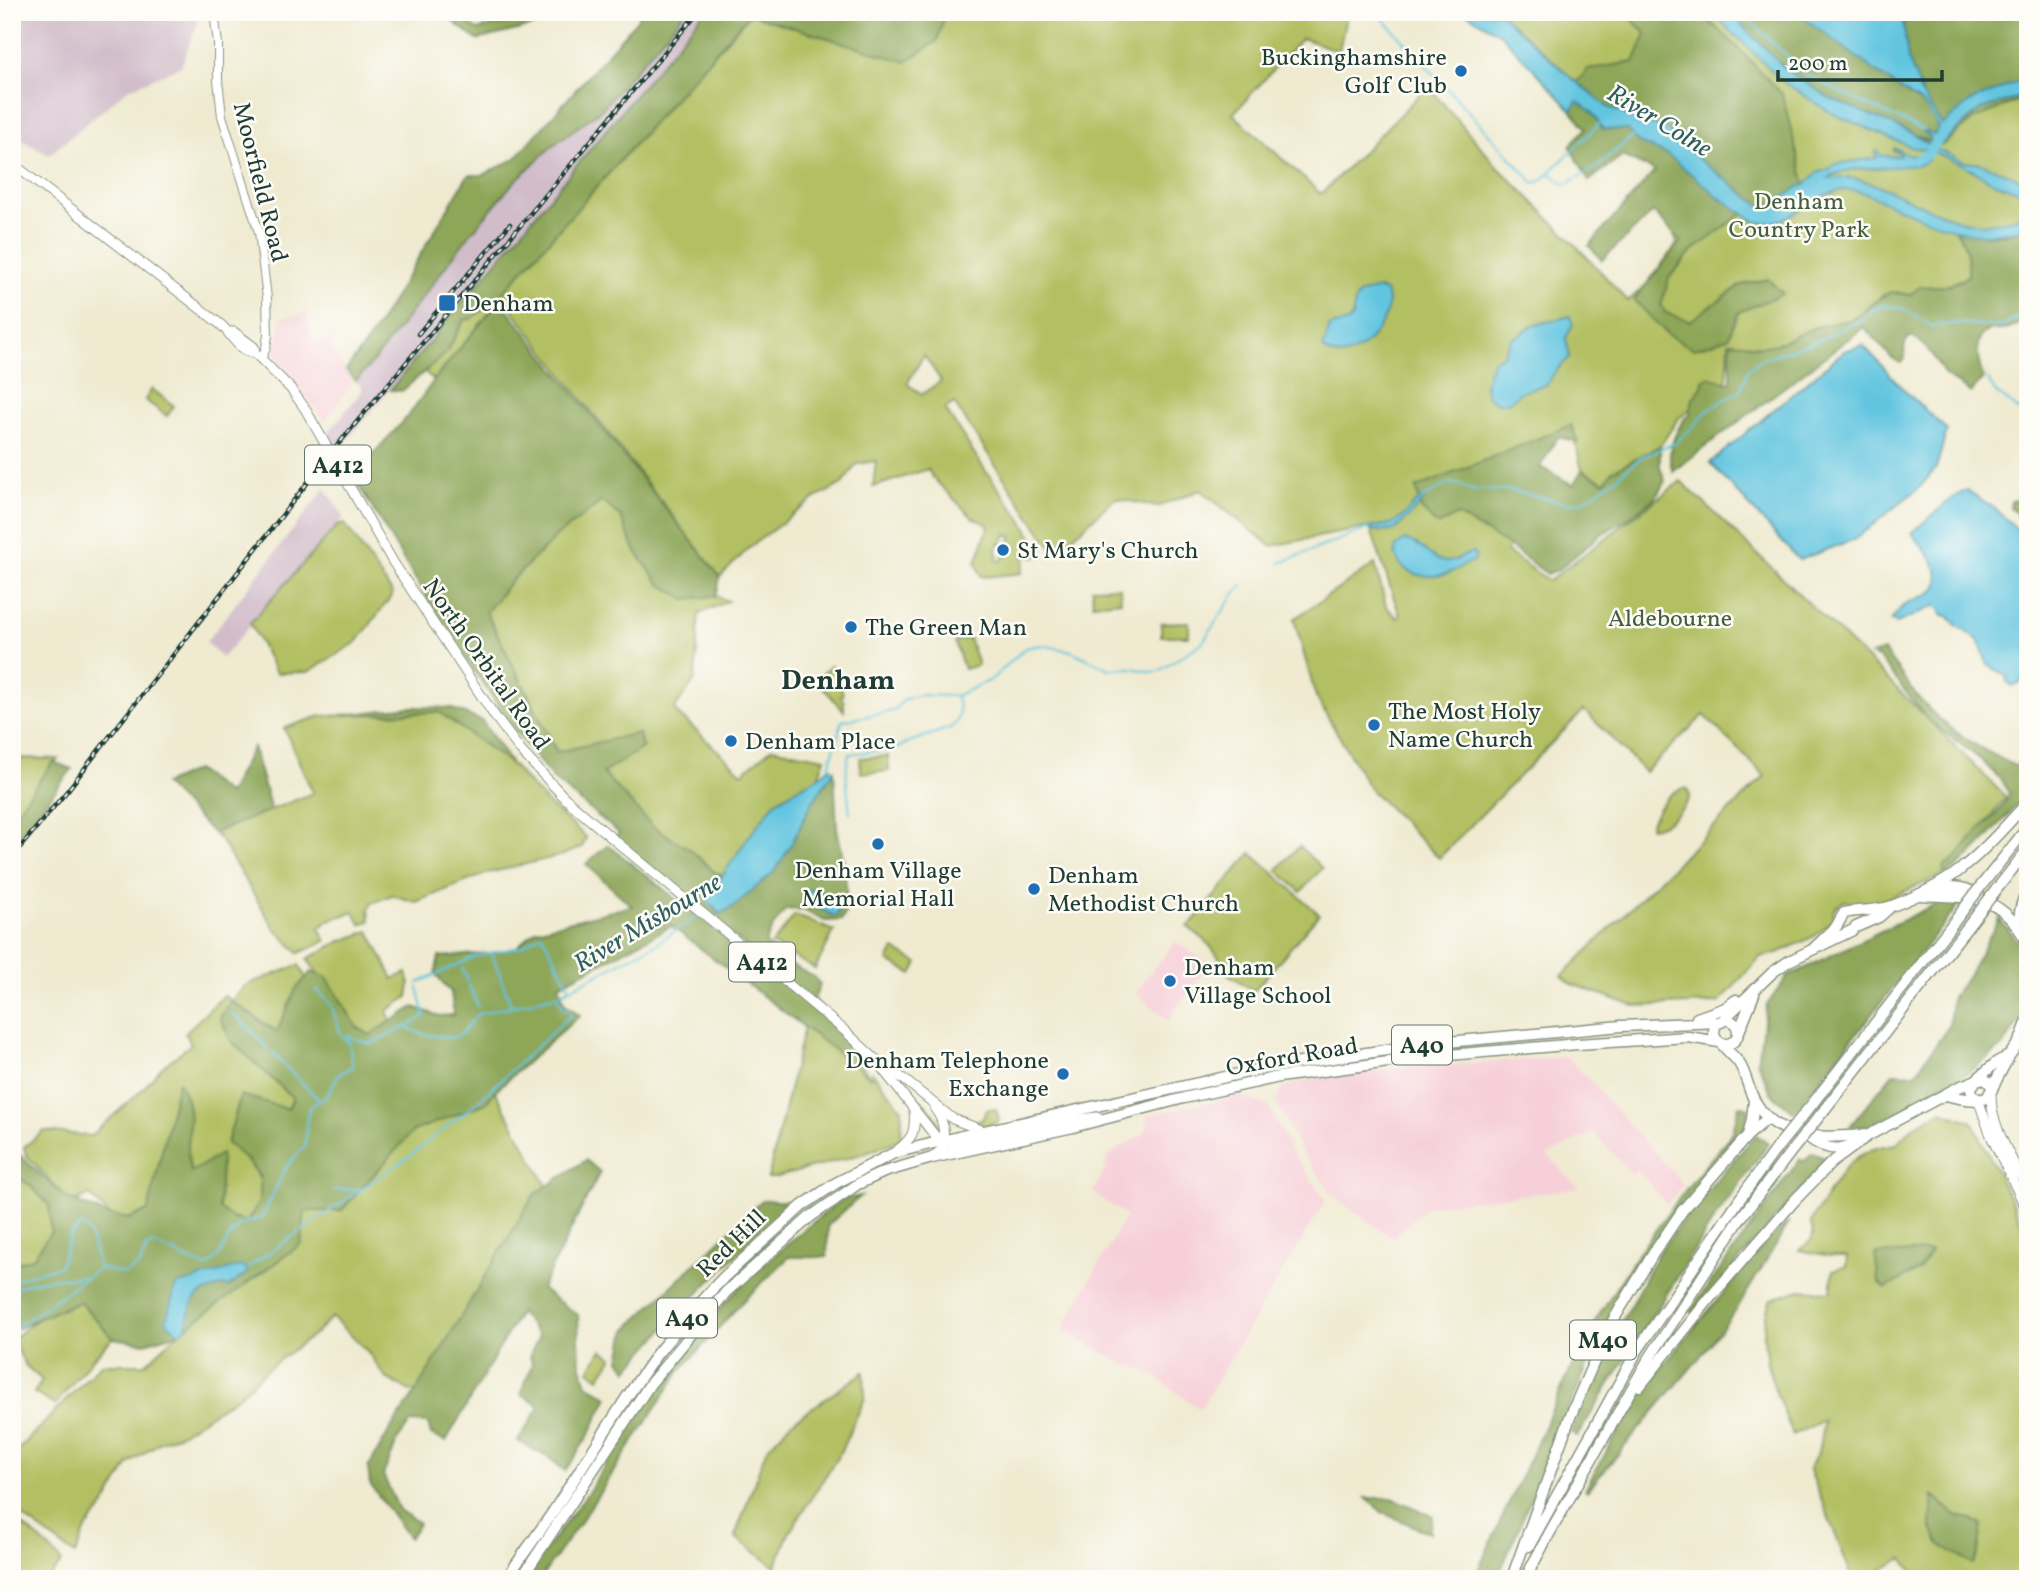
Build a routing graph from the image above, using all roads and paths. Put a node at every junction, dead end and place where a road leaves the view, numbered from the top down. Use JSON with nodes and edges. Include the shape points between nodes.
{"nodes":[{"id":1,"x":214,"y":12,"type":"edge"},
{"id":2,"x":12,"y":163,"type":"edge"},
{"id":3,"x":258,"y":356,"type":"junction"},
{"id":4,"x":2028,"y":802,"type":"edge"},
{"id":5,"x":2028,"y":827,"type":"edge"},
{"id":6,"x":2028,"y":849,"type":"edge"},
{"id":7,"x":1966,"y":866,"type":"junction"},
{"id":8,"x":1957,"y":888,"type":"junction"},
{"id":9,"x":1925,"y":892,"type":"junction"},
{"id":10,"x":2026,"y":892,"type":"edge"},
{"id":11,"x":1978,"y":900,"type":"junction"},
{"id":12,"x":1890,"y":907,"type":"junction"},
{"id":13,"x":1849,"y":912,"type":"junction"},
{"id":14,"x":2007,"y":914,"type":"junction"},
{"id":15,"x":1839,"y":921,"type":"junction"},
{"id":16,"x":1855,"y":928,"type":"junction"},
{"id":17,"x":2021,"y":930,"type":"junction"},
{"id":18,"x":2028,"y":944,"type":"edge"},
{"id":19,"x":1813,"y":949,"type":"junction"},
{"id":20,"x":1757,"y":988,"type":"junction"},
{"id":21,"x":2028,"y":1020,"type":"edge"},
{"id":22,"x":1682,"y":1022,"type":"junction"},
{"id":23,"x":1721,"y":1022,"type":"junction"},
{"id":24,"x":1737,"y":1035,"type":"junction"},
{"id":25,"x":2024,"y":1038,"type":"edge"},
{"id":26,"x":1720,"y":1042,"type":"junction"},
{"id":27,"x":2009,"y":1056,"type":"junction"},
{"id":28,"x":874,"y":1058,"type":"junction"},
{"id":29,"x":1740,"y":1063,"type":"junction"},
{"id":30,"x":1976,"y":1080,"type":"junction"},
{"id":31,"x":1991,"y":1091,"type":"junction"},
{"id":32,"x":1946,"y":1095,"type":"junction"},
{"id":33,"x":1978,"y":1099,"type":"junction"},
{"id":34,"x":927,"y":1100,"type":"junction"},
{"id":35,"x":1754,"y":1101,"type":"junction"},
{"id":36,"x":914,"y":1111,"type":"junction"},
{"id":37,"x":1130,"y":1112,"type":"junction"},
{"id":38,"x":1768,"y":1118,"type":"junction"},
{"id":39,"x":985,"y":1131,"type":"junction"},
{"id":40,"x":1748,"y":1135,"type":"junction"},
{"id":41,"x":1869,"y":1135,"type":"junction"},
{"id":42,"x":1813,"y":1136,"type":"junction"},
{"id":43,"x":944,"y":1141,"type":"junction"},
{"id":44,"x":1857,"y":1144,"type":"junction"},
{"id":45,"x":1832,"y":1149,"type":"junction"},
{"id":46,"x":961,"y":1151,"type":"joint"},
{"id":47,"x":894,"y":1153,"type":"junction"},
{"id":48,"x":932,"y":1158,"type":"junction"},
{"id":49,"x":1830,"y":1163,"type":"junction"},
{"id":50,"x":2028,"y":1190,"type":"edge"},
{"id":51,"x":2028,"y":1212,"type":"edge"},
{"id":52,"x":1610,"y":1428,"type":"junction"},
{"id":53,"x":1512,"y":1577,"type":"edge"},
{"id":54,"x":506,"y":1579,"type":"edge"},
{"id":55,"x":521,"y":1579,"type":"edge"},
{"id":56,"x":1525,"y":1579,"type":"edge"}],
"edges":[{"from":1,"to":3,"type":"street","name":"Moorfield Road","via":[[222,116],[263,250],[268,335],[267,348]]},
{"from":2,"to":3,"type":"main road","name":"North Orbital Road","number":"A412","via":[[249,343]]},
{"from":3,"to":28,"type":"main road","name":"North Orbital Road","number":"A412","via":[[304,407],[380,542],[520,750],[565,798]]},
{"from":4,"to":7,"type":"highway"},
{"from":5,"to":53,"type":"highway","number":"M40","bridge":true,"via":[[1738,1200],[1637,1351]]},
{"from":6,"to":52,"type":"highway","number":"M40","bridge":true,"via":[[1740,1219]]},
{"from":7,"to":8,"type":"highway","via":[[1957,878]]},
{"from":7,"to":9,"type":"highway"},
{"from":8,"to":9,"type":"highway"},
{"from":8,"to":11,"type":"highway"},
{"from":9,"to":11,"type":"highway"},
{"from":9,"to":12,"type":"highway"},
{"from":10,"to":14,"type":"highway"},
{"from":10,"to":17,"type":"highway","via":[[2020,910]]},
{"from":11,"to":14,"type":"highway"},
{"from":12,"to":13,"type":"highway"},
{"from":12,"to":16,"type":"highway"},
{"from":13,"to":15,"type":"highway"},
{"from":13,"to":16,"type":"highway","via":[[1858,918]]},
{"from":14,"to":17,"type":"highway"},
{"from":15,"to":16,"type":"highway","via":[[1845,930]]},
{"from":15,"to":19,"type":"highway"},
{"from":16,"to":19,"type":"highway"},
{"from":17,"to":18,"type":"highway"},
{"from":19,"to":20,"type":"highway","via":[[1773,972]]},
{"from":20,"to":22,"type":"highway","via":[[1725,1008]]},
{"from":20,"to":23,"type":"highway"},
{"from":20,"to":24,"type":"highway"},
{"from":21,"to":25,"type":"highway"},
{"from":22,"to":23,"type":"highway","name":"Oxford Road","number":"A40"},
{"from":22,"to":39,"type":"highway","name":"Oxford Road","number":"A40","via":[[1426,1044],[1340,1057],[1224,1077]]},
{"from":23,"to":24,"type":"highway","via":[[1732,1022]]},
{"from":23,"to":26,"type":"highway","via":[[1714,1032]]},
{"from":24,"to":26,"type":"highway","via":[[1731,1043]]},
{"from":24,"to":29,"type":"highway"},
{"from":25,"to":27,"type":"highway"},
{"from":26,"to":29,"type":"highway"},
{"from":26,"to":37,"type":"highway","name":"Oxford Road","number":"A40","via":[[1659,1038],[1386,1062],[1279,1077]]},
{"from":27,"to":30,"type":"highway"},
{"from":27,"to":31,"type":"highway"},
{"from":28,"to":34,"type":"main road","name":"North Orbital Road"},
{"from":28,"to":36,"type":"main road","name":"North Orbital Road","number":"A412"},
{"from":29,"to":35,"type":"highway"},
{"from":30,"to":31,"type":"highway","via":[[1986,1080]]},
{"from":30,"to":32,"type":"highway"},
{"from":30,"to":33,"type":"highway","via":[[1971,1091]]},
{"from":31,"to":33,"type":"highway"},
{"from":31,"to":50,"type":"main road","via":[[1995,1122]]},
{"from":32,"to":33,"type":"highway"},
{"from":32,"to":41,"type":"highway"},
{"from":33,"to":51,"type":"main road"},
{"from":34,"to":39,"type":"main road","name":"North Orbital Road","via":[[953,1119]]},
{"from":34,"to":43,"type":"main road","via":[[944,1126]]},
{"from":35,"to":38,"type":"highway"},
{"from":35,"to":40,"type":"highway"},
{"from":36,"to":43,"type":"main road","name":"North Orbital Road","number":"A412"},
{"from":36,"to":47,"type":"main road","via":[[913,1133]]},
{"from":37,"to":43,"type":"main road","via":[[953,1147]]},
{"from":37,"to":46,"type":"highway","name":"Oxford Road","number":"A40"},
{"from":38,"to":40,"type":"highway","number":"M40"},
{"from":38,"to":42,"type":"highway"},
{"from":39,"to":43,"type":"highway","number":"A40"},
{"from":40,"to":53,"type":"highway","number":"M40","via":[[1682,1211],[1608,1329],[1570,1417]]},
{"from":41,"to":42,"type":"highway"},
{"from":41,"to":44,"type":"highway"},
{"from":42,"to":45,"type":"highway","via":[[1817,1144]]},
{"from":43,"to":47,"type":"highway","name":"Red Hill","number":"A40"},
{"from":43,"to":48,"type":"main road"},
{"from":44,"to":45,"type":"highway"},
{"from":44,"to":49,"type":"highway","number":"M40"},
{"from":45,"to":49,"type":"highway"},
{"from":46,"to":48,"type":"highway","name":"Red Hill","number":"A40"},
{"from":47,"to":54,"type":"highway","name":"Red Hill","number":"A40","via":[[836,1182],[802,1206],[693,1310],[627,1396]]},
{"from":48,"to":55,"type":"highway","name":"Red Hill","number":"A40","via":[[858,1184],[810,1217],[726,1292],[650,1384]]},
{"from":49,"to":52,"type":"highway","number":"M40","via":[[1703,1307]]},
{"from":52,"to":56,"type":"highway","number":"M40"}]}
